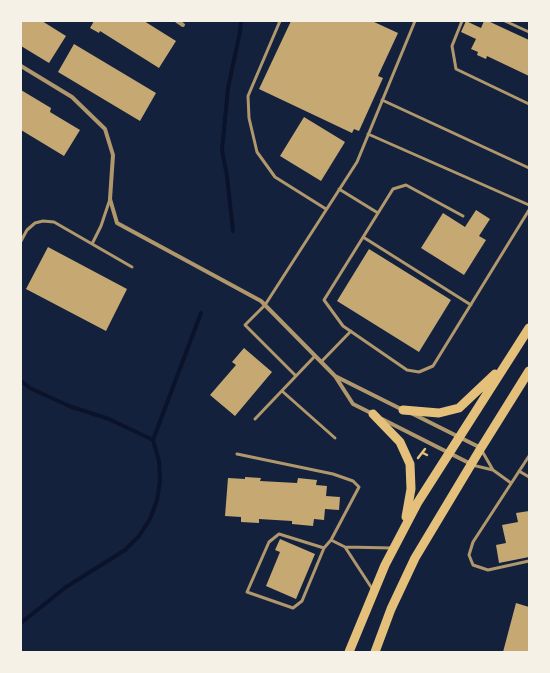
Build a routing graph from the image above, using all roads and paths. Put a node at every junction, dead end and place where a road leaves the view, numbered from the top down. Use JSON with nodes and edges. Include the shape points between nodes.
{"nodes":[{"id":1,"x":177,"y":21,"type":"edge"},
{"id":2,"x":280,"y":21,"type":"edge"},
{"id":3,"x":415,"y":21,"type":"edge"},
{"id":4,"x":462,"y":21,"type":"edge"},
{"id":5,"x":505,"y":21,"type":"edge"},
{"id":6,"x":183,"y":25,"type":"dead end"},
{"id":7,"x":529,"y":32,"type":"edge"},
{"id":8,"x":21,"y":66,"type":"edge"},
{"id":9,"x":382,"y":100,"type":"junction"},
{"id":10,"x":529,"y":104,"type":"edge"},
{"id":11,"x":368,"y":134,"type":"junction"},
{"id":12,"x":529,"y":168,"type":"edge"},
{"id":13,"x":340,"y":189,"type":"junction"},
{"id":14,"x":110,"y":199,"type":"junction"},
{"id":15,"x":529,"y":206,"type":"edge"},
{"id":16,"x":326,"y":209,"type":"junction"},
{"id":17,"x":529,"y":210,"type":"edge"},
{"id":18,"x":378,"y":213,"type":"junction"},
{"id":19,"x":463,"y":216,"type":"dead end"},
{"id":20,"x":363,"y":237,"type":"junction"},
{"id":21,"x":21,"y":241,"type":"edge"},
{"id":22,"x":92,"y":244,"type":"junction"},
{"id":23,"x":132,"y":268,"type":"dead end"},
{"id":24,"x":265,"y":305,"type":"junction"},
{"id":25,"x":471,"y":305,"type":"junction"},
{"id":26,"x":529,"y":328,"type":"edge"},
{"id":27,"x":351,"y":331,"type":"junction"},
{"id":28,"x":315,"y":356,"type":"junction"},
{"id":29,"x":321,"y":362,"type":"junction"},
{"id":30,"x":506,"y":363,"type":"junction"},
{"id":31,"x":529,"y":371,"type":"edge"},
{"id":32,"x":296,"y":376,"type":"junction"},
{"id":33,"x":335,"y":376,"type":"junction"},
{"id":34,"x":282,"y":391,"type":"junction"},
{"id":35,"x":403,"y":410,"type":"junction"},
{"id":36,"x":373,"y":414,"type":"junction"},
{"id":37,"x":255,"y":419,"type":"dead end"},
{"id":38,"x":459,"y":437,"type":"junction"},
{"id":39,"x":335,"y":438,"type":"dead end"},
{"id":40,"x":426,"y":448,"type":"dead end"},
{"id":41,"x":481,"y":448,"type":"junction"},
{"id":42,"x":423,"y":453,"type":"junction"},
{"id":43,"x":237,"y":454,"type":"dead end"},
{"id":44,"x":449,"y":454,"type":"junction"},
{"id":45,"x":427,"y":455,"type":"dead end"},
{"id":46,"x":529,"y":456,"type":"edge"},
{"id":47,"x":417,"y":460,"type":"dead end"},
{"id":48,"x":472,"y":465,"type":"junction"},
{"id":49,"x":493,"y":470,"type":"junction"},
{"id":50,"x":519,"y":471,"type":"junction"},
{"id":51,"x":529,"y":477,"type":"edge"},
{"id":52,"x":512,"y":483,"type":"junction"},
{"id":53,"x":405,"y":527,"type":"junction"},
{"id":54,"x":331,"y":540,"type":"junction"},
{"id":55,"x":345,"y":547,"type":"junction"},
{"id":56,"x":324,"y":548,"type":"junction"},
{"id":57,"x":394,"y":548,"type":"junction"},
{"id":58,"x":529,"y":561,"type":"edge"},
{"id":59,"x":374,"y":591,"type":"junction"},
{"id":60,"x":349,"y":652,"type":"edge"},
{"id":61,"x":375,"y":652,"type":"edge"}],
"edges":[{"from":1,"to":6,"type":"street"},
{"from":2,"to":16,"type":"lane","via":[[248,96],[249,118],[258,152],[275,177]]},
{"from":3,"to":9,"type":"lane"},
{"from":4,"to":10,"type":"lane","via":[[452,46],[456,69]]},
{"from":5,"to":7,"type":"lane"},
{"from":8,"to":14,"type":"street","via":[[72,97],[105,130],[113,155]]},
{"from":9,"to":11,"type":"lane"},
{"from":9,"to":12,"type":"lane"},
{"from":11,"to":13,"type":"lane","via":[[357,162]]},
{"from":11,"to":15,"type":"lane"},
{"from":13,"to":16,"type":"lane"},
{"from":13,"to":18,"type":"lane"},
{"from":14,"to":22,"type":"lane","via":[[102,226]]},
{"from":14,"to":24,"type":"street","via":[[117,224]]},
{"from":16,"to":24,"type":"lane"},
{"from":17,"to":25,"type":"lane"},
{"from":18,"to":19,"type":"lane","via":[[393,189],[406,185]]},
{"from":18,"to":20,"type":"lane"},
{"from":20,"to":25,"type":"lane"},
{"from":20,"to":27,"type":"lane","via":[[324,300]]},
{"from":21,"to":22,"type":"lane","via":[[27,230],[35,223],[43,221],[54,222]]},
{"from":22,"to":23,"type":"lane"},
{"from":24,"to":28,"type":"street"},
{"from":24,"to":32,"type":"lane","via":[[245,325]]},
{"from":25,"to":27,"type":"lane","via":[[433,366],[419,372],[406,370]]},
{"from":26,"to":30,"type":"main road"},
{"from":27,"to":29,"type":"lane"},
{"from":28,"to":29,"type":"street"},
{"from":28,"to":32,"type":"lane"},
{"from":29,"to":33,"type":"street"},
{"from":30,"to":35,"type":"main road","via":[[460,408],[439,413]]},
{"from":30,"to":38,"type":"main road"},
{"from":31,"to":41,"type":"main road"},
{"from":32,"to":34,"type":"lane"},
{"from":33,"to":35,"type":"street"},
{"from":33,"to":36,"type":"street","via":[[352,404]]},
{"from":34,"to":37,"type":"lane"},
{"from":34,"to":39,"type":"lane"},
{"from":35,"to":38,"type":"street"},
{"from":36,"to":44,"type":"street"},
{"from":36,"to":53,"type":"main road","via":[[400,442],[410,464],[412,489]]},
{"from":38,"to":41,"type":"street"},
{"from":38,"to":44,"type":"main road"},
{"from":40,"to":42,"type":"path"},
{"from":41,"to":48,"type":"main road"},
{"from":41,"to":49,"type":"lane"},
{"from":42,"to":45,"type":"path"},
{"from":42,"to":47,"type":"path"},
{"from":43,"to":54,"type":"lane","via":[[334,474],[353,481],[358,487]]},
{"from":44,"to":48,"type":"street"},
{"from":44,"to":53,"type":"main road"},
{"from":46,"to":50,"type":"lane"},
{"from":48,"to":49,"type":"lane"},
{"from":48,"to":61,"type":"main road","via":[[415,558],[391,609]]},
{"from":49,"to":52,"type":"lane"},
{"from":50,"to":51,"type":"lane"},
{"from":50,"to":52,"type":"lane"},
{"from":52,"to":58,"type":"lane","via":[[473,542],[470,555],[473,565],[488,570]]},
{"from":53,"to":57,"type":"main road"},
{"from":54,"to":55,"type":"lane"},
{"from":54,"to":56,"type":"lane"},
{"from":55,"to":57,"type":"lane"},
{"from":55,"to":59,"type":"lane"},
{"from":56,"to":56,"type":"lane","via":[[279,534],[268,542],[247,592],[293,608],[302,601]]},
{"from":57,"to":59,"type":"main road"},
{"from":59,"to":60,"type":"main road"}]}
